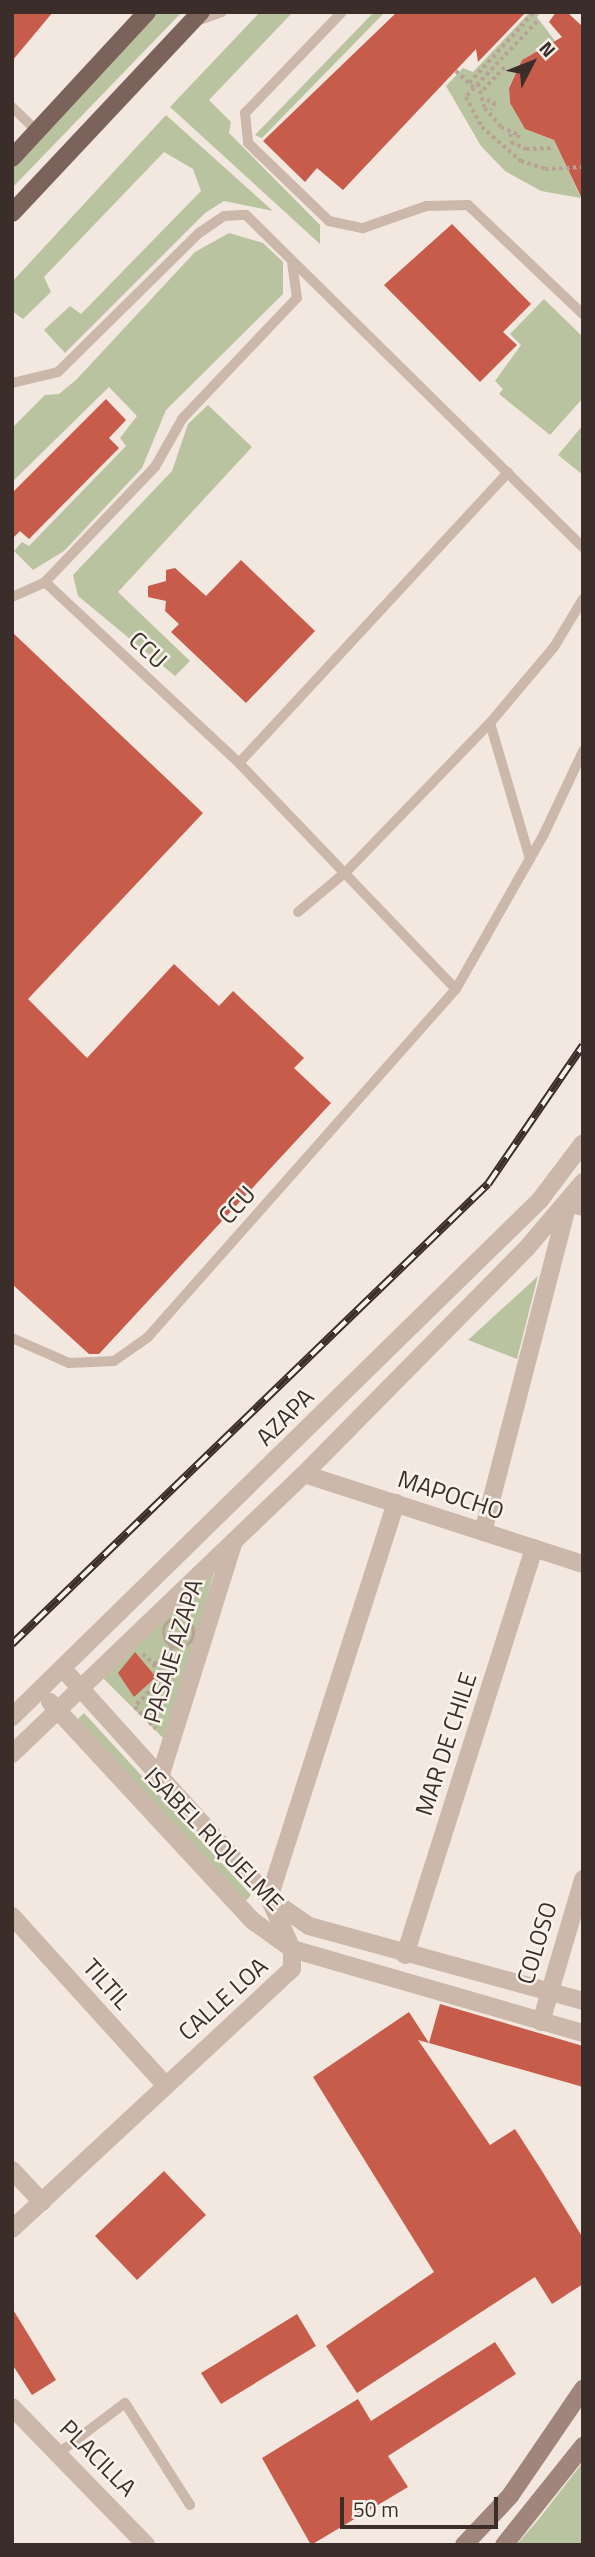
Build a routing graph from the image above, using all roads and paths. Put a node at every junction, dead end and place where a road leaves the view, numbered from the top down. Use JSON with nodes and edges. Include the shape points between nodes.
{"nodes":[{"id":1,"x":147,"y":12,"type":"edge"},
{"id":2,"x":222,"y":12,"type":"edge"},
{"id":3,"x":342,"y":12,"type":"edge"},
{"id":4,"x":534,"y":12,"type":"edge"},
{"id":5,"x":196,"y":18,"type":"edge"},
{"id":6,"x":537,"y":22,"type":"dead end"},
{"id":7,"x":505,"y":66,"type":"dead end"},
{"id":8,"x":456,"y":71,"type":"dead end"},
{"id":9,"x":468,"y":83,"type":"junction"},
{"id":10,"x":476,"y":86,"type":"junction"},
{"id":11,"x":483,"y":90,"type":"junction"},
{"id":12,"x":487,"y":100,"type":"junction"},
{"id":13,"x":12,"y":107,"type":"edge"},
{"id":14,"x":491,"y":110,"type":"junction"},
{"id":15,"x":38,"y":132,"type":"junction"},
{"id":16,"x":511,"y":134,"type":"junction"},
{"id":17,"x":518,"y":142,"type":"junction"},
{"id":18,"x":554,"y":148,"type":"dead end"},
{"id":19,"x":12,"y":158,"type":"edge"},
{"id":20,"x":583,"y":167,"type":"edge"},
{"id":21,"x":12,"y":213,"type":"edge"},
{"id":22,"x":289,"y":258,"type":"junction"},
{"id":23,"x":583,"y":314,"type":"edge"},
{"id":24,"x":12,"y":383,"type":"edge"},
{"id":25,"x":508,"y":473,"type":"junction"},
{"id":26,"x":583,"y":547,"type":"edge"},
{"id":27,"x":45,"y":582,"type":"junction"},
{"id":28,"x":12,"y":597,"type":"edge"},
{"id":29,"x":583,"y":599,"type":"edge"},
{"id":30,"x":490,"y":723,"type":"junction"},
{"id":31,"x":583,"y":751,"type":"edge"},
{"id":32,"x":239,"y":763,"type":"junction"},
{"id":33,"x":530,"y":859,"type":"junction"},
{"id":34,"x":347,"y":871,"type":"junction"},
{"id":35,"x":298,"y":912,"type":"dead end"},
{"id":36,"x":456,"y":989,"type":"junction"},
{"id":37,"x":583,"y":1143,"type":"edge"},
{"id":38,"x":583,"y":1182,"type":"edge"},
{"id":39,"x":575,"y":1205,"type":"edge"},
{"id":40,"x":12,"y":1338,"type":"edge"},
{"id":41,"x":304,"y":1474,"type":"junction"},
{"id":42,"x":396,"y":1503,"type":"junction"},
{"id":43,"x":484,"y":1532,"type":"junction"},
{"id":44,"x":234,"y":1541,"type":"junction"},
{"id":45,"x":534,"y":1548,"type":"junction"},
{"id":46,"x":583,"y":1564,"type":"edge"},
{"id":47,"x":193,"y":1629,"type":"joint"},
{"id":48,"x":64,"y":1670,"type":"junction"},
{"id":49,"x":82,"y":1689,"type":"junction"},
{"id":50,"x":41,"y":1692,"type":"junction"},
{"id":51,"x":58,"y":1711,"type":"junction"},
{"id":52,"x":12,"y":1717,"type":"edge"},
{"id":53,"x":12,"y":1754,"type":"edge"},
{"id":54,"x":160,"y":1777,"type":"junction"},
{"id":55,"x":583,"y":1879,"type":"edge"},
{"id":56,"x":269,"y":1898,"type":"junction"},
{"id":57,"x":12,"y":1916,"type":"edge"},
{"id":58,"x":292,"y":1949,"type":"junction"},
{"id":59,"x":405,"y":1955,"type":"junction"},
{"id":60,"x":548,"y":1991,"type":"junction"},
{"id":61,"x":583,"y":2001,"type":"edge"},
{"id":62,"x":541,"y":2022,"type":"junction"},
{"id":63,"x":583,"y":2033,"type":"edge"},
{"id":64,"x":165,"y":2085,"type":"junction"},
{"id":65,"x":12,"y":2170,"type":"edge"},
{"id":66,"x":42,"y":2202,"type":"junction"},
{"id":67,"x":12,"y":2229,"type":"edge"},
{"id":68,"x":583,"y":2389,"type":"edge"},
{"id":69,"x":12,"y":2407,"type":"edge"},
{"id":70,"x":583,"y":2446,"type":"edge"},
{"id":71,"x":60,"y":2452,"type":"junction"},
{"id":72,"x":190,"y":2505,"type":"dead end"},
{"id":73,"x":146,"y":2545,"type":"edge"},
{"id":74,"x":464,"y":2545,"type":"edge"},
{"id":75,"x":504,"y":2545,"type":"edge"}],
"edges":[{"from":1,"to":15,"type":"main road"},
{"from":2,"to":5,"type":"lane"},
{"from":3,"to":23,"type":"lane","via":[[245,113],[248,142],[329,221],[363,228],[426,206],[468,205]]},
{"from":4,"to":9,"type":"path"},
{"from":5,"to":21,"type":"main road"},
{"from":6,"to":10,"type":"path"},
{"from":7,"to":11,"type":"path"},
{"from":8,"to":9,"type":"path"},
{"from":9,"to":10,"type":"path"},
{"from":10,"to":11,"type":"path"},
{"from":10,"to":20,"type":"path","via":[[466,97],[499,146],[545,169]]},
{"from":11,"to":12,"type":"path"},
{"from":12,"to":14,"type":"path","via":[[484,106]]},
{"from":12,"to":14,"type":"path","via":[[495,103]]},
{"from":13,"to":15,"type":"lane"},
{"from":14,"to":16,"type":"path"},
{"from":15,"to":19,"type":"main road"},
{"from":16,"to":17,"type":"path","via":[[511,142]]},
{"from":16,"to":17,"type":"path","via":[[519,135]]},
{"from":17,"to":18,"type":"path","via":[[533,150]]},
{"from":22,"to":24,"type":"lane","via":[[246,215],[224,216],[199,233],[58,372]]},
{"from":22,"to":25,"type":"lane"},
{"from":22,"to":27,"type":"lane","via":[[297,298],[182,419],[156,467]]},
{"from":25,"to":26,"type":"lane"},
{"from":25,"to":32,"type":"lane"},
{"from":27,"to":28,"type":"lane"},
{"from":27,"to":32,"type":"lane","name":"CCU"},
{"from":29,"to":30,"type":"lane","via":[[554,647]]},
{"from":30,"to":33,"type":"lane"},
{"from":30,"to":34,"type":"lane"},
{"from":31,"to":33,"type":"lane","name":"CCU"},
{"from":32,"to":34,"type":"lane","name":"CCU"},
{"from":33,"to":36,"type":"lane","name":"CCU"},
{"from":34,"to":35,"type":"lane"},
{"from":34,"to":36,"type":"lane","name":"CCU"},
{"from":36,"to":40,"type":"lane","name":"CCU","via":[[148,1337],[114,1361],[69,1363]]},
{"from":37,"to":48,"type":"street","name":"AZAPA","via":[[540,1200]]},
{"from":38,"to":39,"type":"street"},
{"from":39,"to":41,"type":"street"},
{"from":39,"to":43,"type":"street"},
{"from":41,"to":42,"type":"street","name":"MAPOCHO"},
{"from":41,"to":44,"type":"street"},
{"from":42,"to":43,"type":"street","name":"MAPOCHO"},
{"from":42,"to":56,"type":"street"},
{"from":43,"to":45,"type":"street","name":"MAPOCHO"},
{"from":44,"to":49,"type":"street"},
{"from":44,"to":54,"type":"street","name":"PASAJE AZAPA"},
{"from":45,"to":46,"type":"street","name":"MAPOCHO"},
{"from":45,"to":59,"type":"street","name":"MAR DE CHILE"},
{"from":47,"to":47,"type":"path","via":[[174,1619],[164,1630],[165,1640],[183,1648]]},
{"from":48,"to":49,"type":"street","name":"ISABEL RIQUELME"},
{"from":48,"to":50,"type":"street","name":"AZAPA"},
{"from":49,"to":51,"type":"street"},
{"from":49,"to":54,"type":"street","name":"ISABEL RIQUELME"},
{"from":50,"to":51,"type":"street","name":"ISABEL RIQUELME"},
{"from":50,"to":52,"type":"street","name":"AZAPA"},
{"from":51,"to":53,"type":"street"},
{"from":51,"to":58,"type":"street","name":"ISABEL RIQUELME","via":[[253,1921]]},
{"from":54,"to":56,"type":"street","name":"ISABEL RIQUELME"},
{"from":55,"to":60,"type":"street","name":"COLOSO"},
{"from":56,"to":58,"type":"street","name":"CALLE LOA"},
{"from":56,"to":59,"type":"street","name":"ISABEL RIQUELME","via":[[309,1926]]},
{"from":57,"to":64,"type":"street","name":"TILTIL"},
{"from":58,"to":62,"type":"street","name":"ISABEL RIQUELME"},
{"from":58,"to":64,"type":"street","name":"CALLE LOA","via":[[292,1969]]},
{"from":59,"to":60,"type":"street","name":"ISABEL RIQUELME"},
{"from":60,"to":61,"type":"street","name":"ISABEL RIQUELME"},
{"from":60,"to":62,"type":"street","name":"COLOSO"},
{"from":62,"to":63,"type":"street","name":"ISABEL RIQUELME"},
{"from":64,"to":66,"type":"street","name":"CALLE LOA"},
{"from":65,"to":66,"type":"street"},
{"from":66,"to":67,"type":"street","name":"CALLE LOA"},
{"from":68,"to":74,"type":"main road","via":[[510,2496]]},
{"from":69,"to":71,"type":"street","name":"PLACILLA"},
{"from":70,"to":75,"type":"main road"},
{"from":71,"to":72,"type":"lane","via":[[125,2403]]},
{"from":71,"to":73,"type":"street","name":"PLACILLA"}]}
